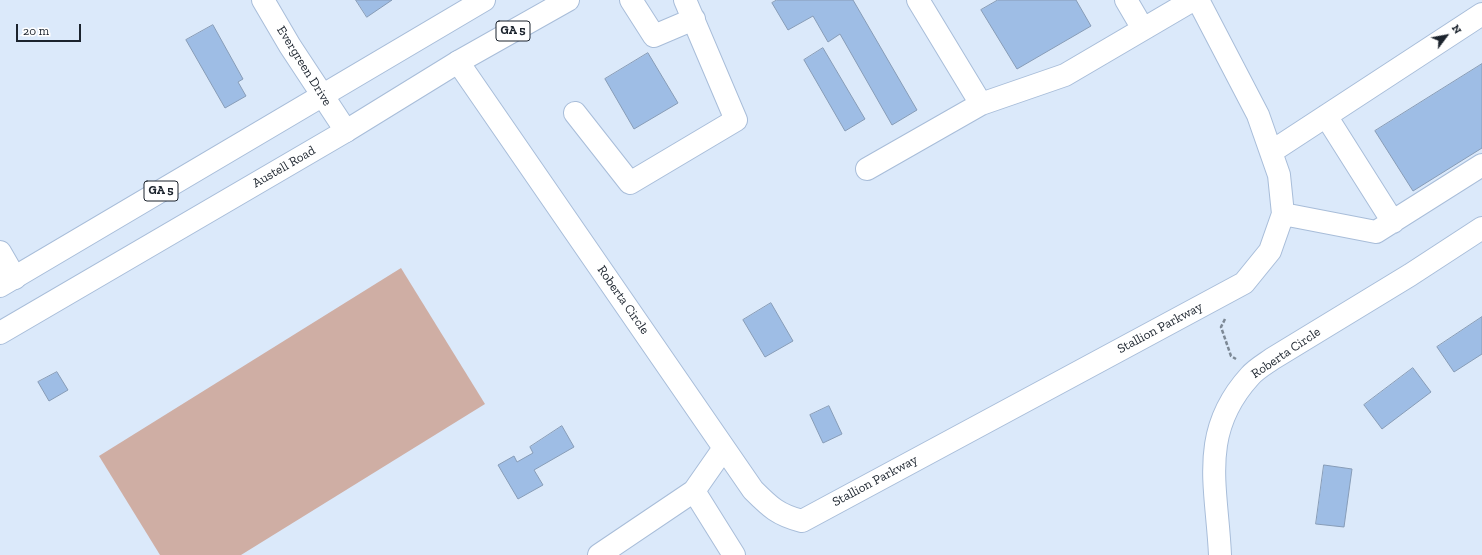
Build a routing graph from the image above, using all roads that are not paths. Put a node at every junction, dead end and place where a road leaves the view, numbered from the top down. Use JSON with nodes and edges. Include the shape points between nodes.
{"nodes":[{"id":1,"x":264,"y":0,"type":"edge"},
{"id":2,"x":484,"y":0,"type":"edge"},
{"id":3,"x":568,"y":0,"type":"edge"},
{"id":4,"x":631,"y":0,"type":"edge"},
{"id":5,"x":918,"y":0,"type":"edge"},
{"id":6,"x":1126,"y":0,"type":"edge"},
{"id":7,"x":1192,"y":0,"type":"edge"},
{"id":8,"x":1198,"y":0,"type":"edge"},
{"id":9,"x":691,"y":6,"type":"edge"},
{"id":10,"x":1482,"y":14,"type":"edge"},
{"id":11,"x":1143,"y":29,"type":"junction"},
{"id":12,"x":458,"y":62,"type":"junction"},
{"id":13,"x":322,"y":95,"type":"junction"},
{"id":14,"x":981,"y":104,"type":"junction"},
{"id":15,"x":575,"y":113,"type":"dead end"},
{"id":16,"x":1326,"y":116,"type":"junction"},
{"id":17,"x":346,"y":131,"type":"junction"},
{"id":18,"x":1271,"y":152,"type":"junction"},
{"id":19,"x":1482,"y":166,"type":"edge"},
{"id":20,"x":867,"y":169,"type":"dead end"},
{"id":21,"x":1283,"y":214,"type":"junction"},
{"id":22,"x":1393,"y":222,"type":"junction"},
{"id":23,"x":1482,"y":228,"type":"edge"},
{"id":24,"x":0,"y":252,"type":"edge"},
{"id":25,"x":8,"y":282,"type":"edge"},
{"id":26,"x":0,"y":332,"type":"edge"},
{"id":27,"x":724,"y":448,"type":"junction"},
{"id":28,"x":694,"y":491,"type":"junction"},
{"id":29,"x":802,"y":520,"type":"joint"},
{"id":30,"x":599,"y":555,"type":"edge"},
{"id":31,"x":734,"y":555,"type":"edge"},
{"id":32,"x":1220,"y":555,"type":"edge"}],
"edges":[{"from":1,"to":13,"type":"street","name":"Evergreen Drive"},
{"from":2,"to":13,"type":"street","number":"GA 5"},
{"from":3,"to":12,"type":"street","name":"Austell Road","number":"GA 5"},
{"from":4,"to":9,"type":"street","via":[[654,36]]},
{"from":5,"to":14,"type":"street"},
{"from":6,"to":11,"type":"street"},
{"from":7,"to":11,"type":"street"},
{"from":8,"to":18,"type":"street","name":"Stallion Parkway","via":[[1258,115]]},
{"from":9,"to":15,"type":"street","via":[[736,120],[630,183]]},
{"from":10,"to":16,"type":"street"},
{"from":11,"to":14,"type":"street","via":[[1065,75]]},
{"from":12,"to":17,"type":"street","name":"Austell Road","number":"GA 5"},
{"from":12,"to":27,"type":"street","name":"Roberta Circle"},
{"from":13,"to":17,"type":"street","name":"Evergreen Drive"},
{"from":13,"to":25,"type":"street","number":"GA 5"},
{"from":14,"to":20,"type":"street"},
{"from":16,"to":18,"type":"street"},
{"from":16,"to":22,"type":"street"},
{"from":17,"to":26,"type":"street","name":"Austell Road","number":"GA 5"},
{"from":18,"to":21,"type":"street","name":"Stallion Parkway","via":[[1280,175]]},
{"from":19,"to":22,"type":"street"},
{"from":21,"to":22,"type":"street","via":[[1376,232]]},
{"from":21,"to":29,"type":"street","name":"Stallion Parkway","via":[[1270,251],[1244,283]]},
{"from":23,"to":32,"type":"street","name":"Roberta Circle","via":[[1251,375],[1225,412],[1217,437],[1213,466]]},
{"from":24,"to":25,"type":"street"},
{"from":27,"to":28,"type":"street"},
{"from":27,"to":29,"type":"street","name":"Roberta Circle","via":[[772,510]]},
{"from":28,"to":30,"type":"street"},
{"from":28,"to":31,"type":"street"}]}
